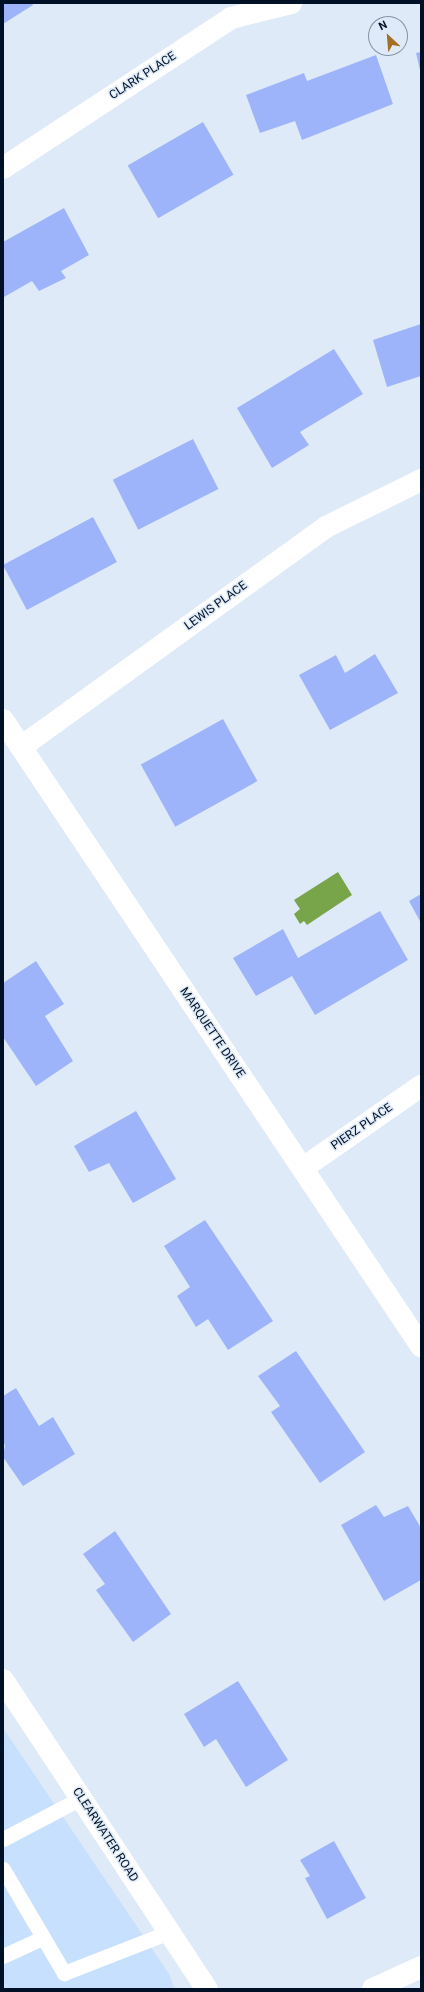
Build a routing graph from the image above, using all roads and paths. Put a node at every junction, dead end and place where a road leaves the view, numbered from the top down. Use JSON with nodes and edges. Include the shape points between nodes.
{"nodes":[{"id":1,"x":291,"y":3,"type":"edge"},
{"id":2,"x":3,"y":168,"type":"edge"},
{"id":3,"x":421,"y":480,"type":"edge"},
{"id":4,"x":3,"y":720,"type":"edge"},
{"id":5,"x":21,"y":747,"type":"junction"},
{"id":6,"x":421,"y":1086,"type":"edge"},
{"id":7,"x":303,"y":1168,"type":"junction"},
{"id":8,"x":421,"y":1346,"type":"edge"},
{"id":9,"x":3,"y":1680,"type":"edge"},
{"id":10,"x":81,"y":1798,"type":"junction"},
{"id":11,"x":3,"y":1839,"type":"edge"},
{"id":12,"x":3,"y":1869,"type":"edge"},
{"id":13,"x":169,"y":1932,"type":"junction"},
{"id":14,"x":42,"y":1938,"type":"junction"},
{"id":15,"x":3,"y":1956,"type":"edge"},
{"id":16,"x":421,"y":1967,"type":"edge"},
{"id":17,"x":207,"y":1989,"type":"edge"},
{"id":18,"x":373,"y":1989,"type":"edge"}],
"edges":[{"from":1,"to":2,"type":"street","name":"CLARK PLACE","via":[[230,18]]},
{"from":3,"to":5,"type":"street","name":"LEWIS PLACE","via":[[326,527]]},
{"from":4,"to":5,"type":"street","name":"MARQUETTE DRIVE"},
{"from":5,"to":7,"type":"street","name":"MARQUETTE DRIVE"},
{"from":6,"to":7,"type":"street","name":"PIERZ PLACE"},
{"from":7,"to":8,"type":"street","name":"MARQUETTE DRIVE"},
{"from":9,"to":10,"type":"street","name":"CLEARWATER ROAD"},
{"from":10,"to":11,"type":"lane"},
{"from":10,"to":13,"type":"street","name":"CLEARWATER ROAD"},
{"from":12,"to":14,"type":"lane"},
{"from":13,"to":14,"type":"lane","via":[[64,1973]]},
{"from":13,"to":17,"type":"street","name":"CLEARWATER ROAD"},
{"from":14,"to":15,"type":"lane"},
{"from":16,"to":18,"type":"street"}]}
